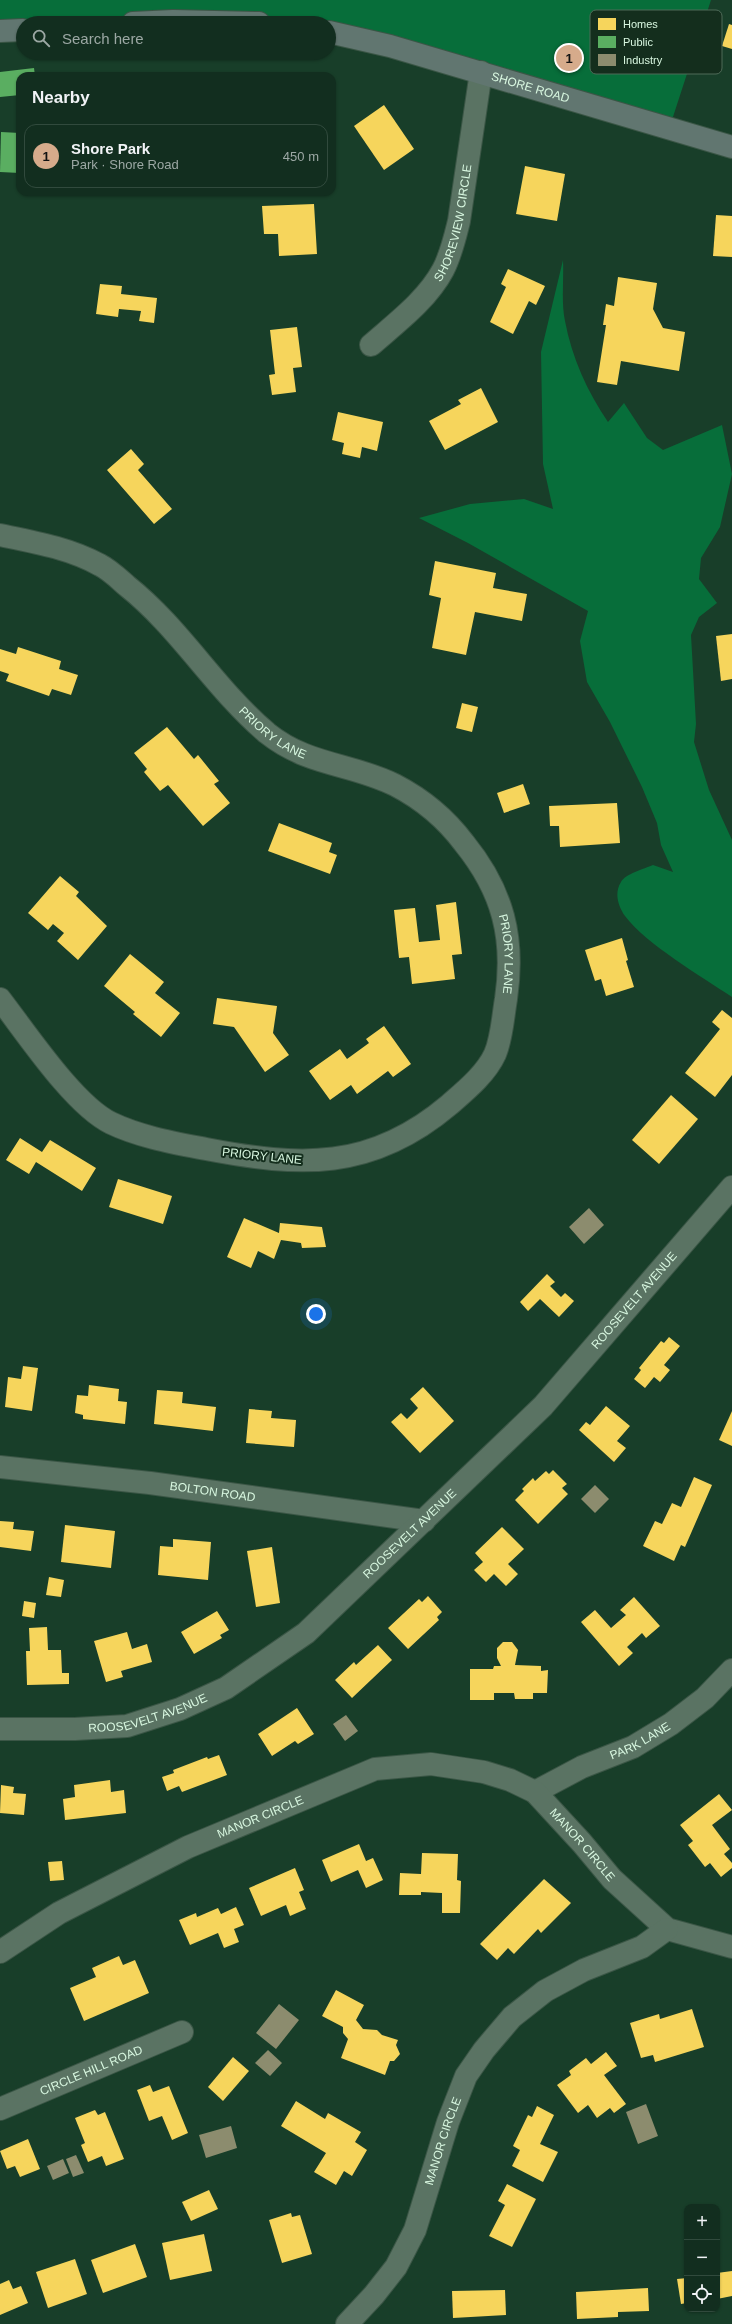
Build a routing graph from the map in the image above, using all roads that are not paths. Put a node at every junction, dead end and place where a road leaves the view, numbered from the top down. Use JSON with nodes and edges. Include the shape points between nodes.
{"nodes":[{"id":1,"x":16,"y":30,"type":"edge"},
{"id":2,"x":0,"y":31,"type":"edge"},
{"id":3,"x":336,"y":34,"type":"edge"},
{"id":4,"x":481,"y":72,"type":"junction"},
{"id":5,"x":732,"y":147,"type":"edge"},
{"id":6,"x":371,"y":345,"type":"dead end"},
{"id":7,"x":0,"y":535,"type":"edge"},
{"id":8,"x":0,"y":1000,"type":"edge"},
{"id":9,"x":732,"y":1187,"type":"edge"},
{"id":10,"x":0,"y":1467,"type":"edge"},
{"id":11,"x":424,"y":1521,"type":"junction"},
{"id":12,"x":732,"y":1670,"type":"edge"},
{"id":13,"x":0,"y":1729,"type":"edge"},
{"id":14,"x":535,"y":1792,"type":"junction"},
{"id":15,"x":667,"y":1929,"type":"junction"},
{"id":16,"x":732,"y":1948,"type":"edge"},
{"id":17,"x":0,"y":1952,"type":"edge"},
{"id":18,"x":182,"y":2032,"type":"dead end"},
{"id":19,"x":0,"y":2110,"type":"edge"},
{"id":20,"x":347,"y":2324,"type":"edge"}],
"edges":[{"from":1,"to":2,"type":"main road"},
{"from":3,"to":4,"type":"main road","name":"SHORE ROAD"},
{"from":4,"to":5,"type":"main road","name":"SHORE ROAD"},
{"from":4,"to":6,"type":"street","name":"SHOREVIEW CIRCLE","via":[[459,221],[443,270],[434,284],[407,313]]},
{"from":7,"to":8,"type":"street","name":"PRIORY LANE","via":[[47,545],[102,566],[150,606],[264,731],[305,757],[393,784],[418,799],[444,820],[466,844],[495,890],[509,936],[509,964],[502,1024],[495,1053],[471,1085],[436,1116],[397,1140],[344,1158],[299,1162],[243,1156],[152,1137],[111,1123],[88,1108]]},
{"from":9,"to":11,"type":"street","name":"ROOSEVELT AVENUE","via":[[544,1406]]},
{"from":10,"to":11,"type":"street","name":"BOLTON ROAD","via":[[150,1483]]},
{"from":11,"to":13,"type":"street","name":"ROOSEVELT AVENUE","via":[[306,1633],[226,1688],[180,1709],[127,1726]]},
{"from":12,"to":14,"type":"street","name":"PARK LANE","via":[[705,1698],[633,1747],[582,1767]]},
{"from":14,"to":15,"type":"street","name":"MANOR CIRCLE","via":[[612,1879]]},
{"from":14,"to":17,"type":"street","name":"MANOR CIRCLE","via":[[510,1780],[450,1765],[431,1764],[375,1769],[188,1847],[59,1913]]},
{"from":15,"to":16,"type":"street"},
{"from":15,"to":20,"type":"street","name":"MANOR CIRCLE","via":[[642,1947],[584,1970],[545,1991],[512,2017],[484,2050],[466,2076],[448,2122],[415,2230],[396,2267],[374,2296]]},
{"from":18,"to":19,"type":"street","name":"CIRCLE HILL ROAD"}]}
